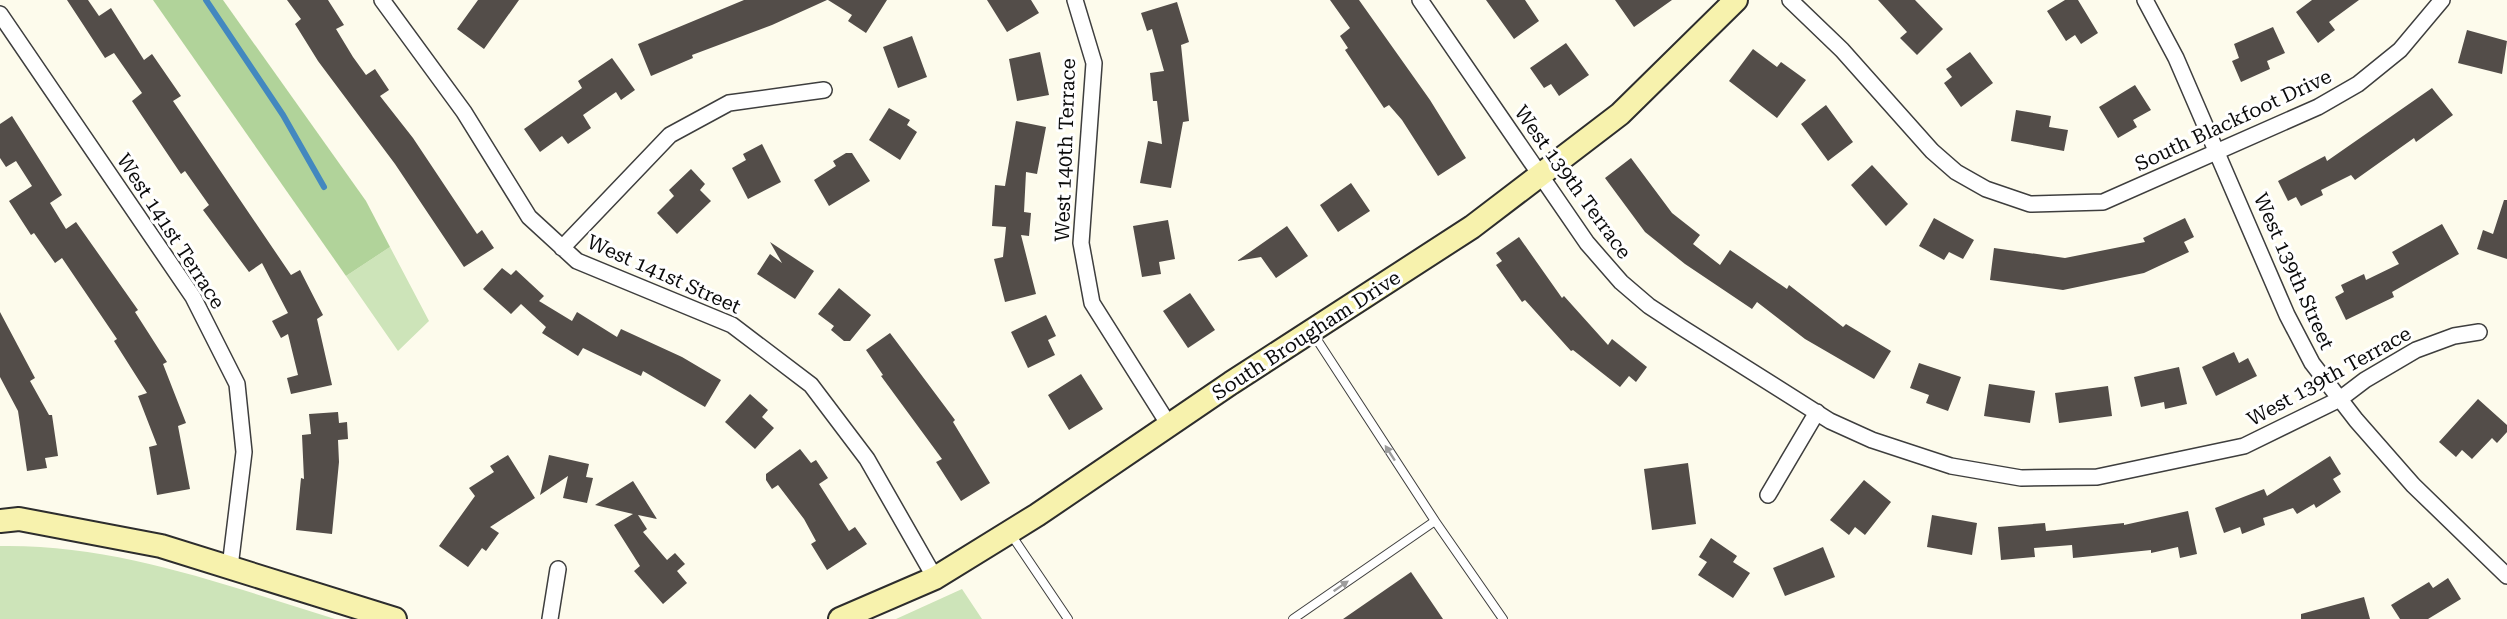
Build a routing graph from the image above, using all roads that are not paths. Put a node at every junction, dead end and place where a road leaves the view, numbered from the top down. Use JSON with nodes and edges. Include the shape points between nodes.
{"nodes":[{"id":1,"x":382,"y":0,"type":"edge"},
{"id":2,"x":1075,"y":0,"type":"edge"},
{"id":3,"x":1420,"y":0,"type":"edge"},
{"id":4,"x":1736,"y":0,"type":"edge"},
{"id":5,"x":1790,"y":0,"type":"edge"},
{"id":6,"x":2145,"y":0,"type":"edge"},
{"id":7,"x":2442,"y":0,"type":"edge"},
{"id":8,"x":0,"y":14,"type":"edge"},
{"id":9,"x":824,"y":90,"type":"dead end"},
{"id":10,"x":2218,"y":151,"type":"junction"},
{"id":11,"x":1540,"y":175,"type":"junction"},
{"id":12,"x":562,"y":248,"type":"junction"},
{"id":13,"x":1312,"y":332,"type":"junction"},
{"id":14,"x":2479,"y":332,"type":"dead end"},
{"id":15,"x":2340,"y":399,"type":"junction"},
{"id":16,"x":1817,"y":412,"type":"junction"},
{"id":17,"x":1169,"y":425,"type":"junction"},
{"id":18,"x":1768,"y":495,"type":"dead end"},
{"id":19,"x":0,"y":521,"type":"edge"},
{"id":20,"x":1435,"y":521,"type":"junction"},
{"id":21,"x":1009,"y":532,"type":"junction"},
{"id":22,"x":230,"y":567,"type":"junction"},
{"id":23,"x":558,"y":569,"type":"dead end"},
{"id":24,"x":2507,"y":576,"type":"edge"},
{"id":25,"x":935,"y":578,"type":"junction"},
{"id":26,"x":395,"y":619,"type":"edge"},
{"id":27,"x":550,"y":619,"type":"edge"},
{"id":28,"x":840,"y":619,"type":"edge"},
{"id":29,"x":1068,"y":619,"type":"edge"},
{"id":30,"x":1293,"y":619,"type":"edge"},
{"id":31,"x":1503,"y":619,"type":"edge"}],
"edges":[{"from":1,"to":12,"type":"street","name":"West 141st Street","via":[[464,112],[529,218]]},
{"from":2,"to":17,"type":"street","name":"West 140th Terrace","via":[[1094,63],[1081,243],[1092,303]]},
{"from":3,"to":11,"type":"street","name":"West 139th Terrace"},
{"from":4,"to":11,"type":"street","name":"South Brougham Drive","via":[[1620,114]]},
{"from":5,"to":10,"type":"street","name":"South Blackfoot Drive","via":[[1842,50],[1932,151],[1956,172],[2007,198],[2030,204],[2103,202]]},
{"from":6,"to":10,"type":"street","name":"West 139th Street"},
{"from":7,"to":10,"type":"street","name":"South Blackfoot Drive","via":[[2400,50],[2358,84],[2318,107]]},
{"from":8,"to":22,"type":"street","name":"West 141st Terrace","via":[[193,297],[237,384],[244,453]]},
{"from":9,"to":12,"type":"street","via":[[729,103],[670,135]]},
{"from":10,"to":15,"type":"street","name":"West 139th Street","via":[[2287,315],[2312,363]]},
{"from":11,"to":13,"type":"street","name":"South Brougham Drive","via":[[1472,228]]},
{"from":11,"to":16,"type":"street","name":"West 139th Terrace","via":[[1603,263],[1649,306]]},
{"from":12,"to":25,"type":"street","name":"West 141st Street","via":[[577,261],[732,325],[811,385],[867,459]]},
{"from":13,"to":17,"type":"street","name":"South Brougham Drive"},
{"from":20,"to":13,"type":"lane","one_way":true},
{"from":14,"to":15,"type":"street","name":"West 139th Terrace","via":[[2454,336],[2416,350]]},
{"from":15,"to":16,"type":"street","name":"West 139th Terrace","via":[[2244,446],[2130,472],[2066,478],[2021,478],[1951,466],[1872,440]]},
{"from":15,"to":24,"type":"street","name":"West 139th Street","via":[[2413,485]]},
{"from":16,"to":18,"type":"street"},
{"from":17,"to":21,"type":"street","name":"South Brougham Drive"},
{"from":19,"to":22,"type":"street","via":[[20,519],[161,546]]},
{"from":30,"to":20,"type":"lane","one_way":true},
{"from":20,"to":31,"type":"lane"},
{"from":21,"to":25,"type":"street","name":"South Brougham Drive"},
{"from":21,"to":29,"type":"lane"},
{"from":22,"to":26,"type":"street"},
{"from":23,"to":27,"type":"street"},
{"from":25,"to":28,"type":"street","name":"South Brougham Drive"}]}
